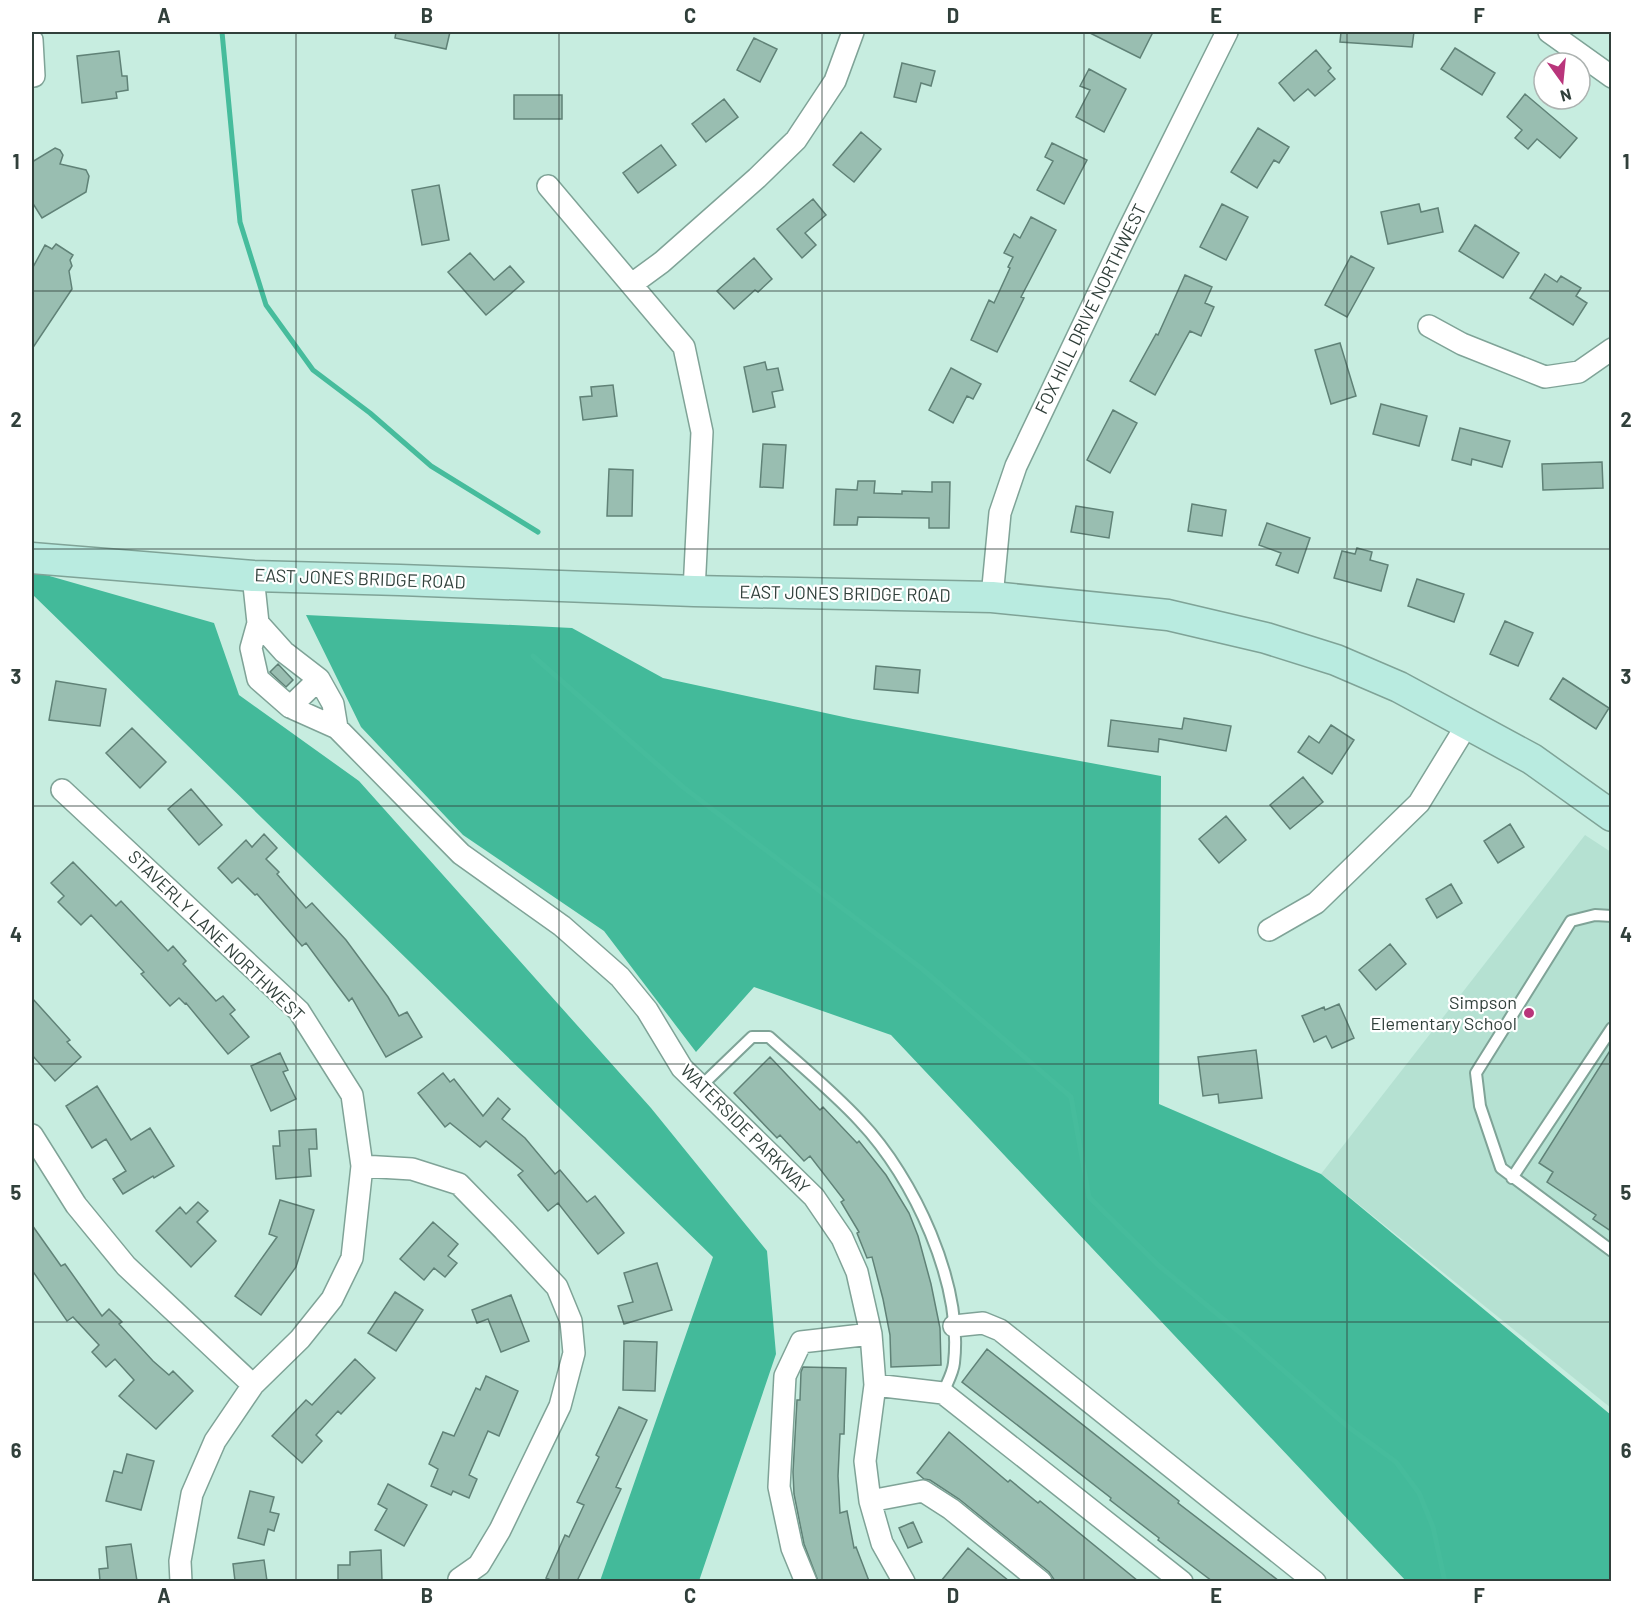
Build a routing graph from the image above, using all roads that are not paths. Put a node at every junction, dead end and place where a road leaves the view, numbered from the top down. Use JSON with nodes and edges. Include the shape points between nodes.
{"nodes":[{"id":1,"x":853,"y":32,"type":"edge"},
{"id":2,"x":1227,"y":32,"type":"edge"},
{"id":3,"x":1549,"y":32,"type":"edge"},
{"id":4,"x":32,"y":40,"type":"edge"},
{"id":5,"x":34,"y":76,"type":"dead end"},
{"id":6,"x":1611,"y":77,"type":"edge"},
{"id":7,"x":548,"y":186,"type":"dead end"},
{"id":8,"x":632,"y":284,"type":"junction"},
{"id":9,"x":1429,"y":326,"type":"dead end"},
{"id":10,"x":1611,"y":349,"type":"edge"},
{"id":11,"x":32,"y":558,"type":"edge"},
{"id":12,"x":253,"y":576,"type":"junction"},
{"id":13,"x":694,"y":591,"type":"junction"},
{"id":14,"x":992,"y":597,"type":"junction"},
{"id":15,"x":258,"y":623,"type":"junction"},
{"id":16,"x":319,"y":679,"type":"junction"},
{"id":17,"x":290,"y":707,"type":"junction"},
{"id":18,"x":1468,"y":723,"type":"junction"},
{"id":19,"x":336,"y":728,"type":"junction"},
{"id":20,"x":62,"y":790,"type":"dead end"},
{"id":21,"x":1611,"y":816,"type":"edge"},
{"id":22,"x":1611,"y":916,"type":"edge"},
{"id":23,"x":1269,"y":930,"type":"dead end"},
{"id":24,"x":1611,"y":1028,"type":"edge"},
{"id":25,"x":700,"y":1087,"type":"junction"},
{"id":26,"x":32,"y":1135,"type":"edge"},
{"id":27,"x":362,"y":1166,"type":"junction"},
{"id":28,"x":1512,"y":1178,"type":"junction"},
{"id":29,"x":1611,"y":1251,"type":"edge"},
{"id":30,"x":954,"y":1326,"type":"junction"},
{"id":31,"x":871,"y":1334,"type":"junction"},
{"id":32,"x":874,"y":1384,"type":"junction"},
{"id":33,"x":253,"y":1385,"type":"junction"},
{"id":34,"x":943,"y":1393,"type":"junction"},
{"id":35,"x":870,"y":1501,"type":"junction"},
{"id":36,"x":459,"y":1579,"type":"dead end"},
{"id":37,"x":181,"y":1581,"type":"edge"},
{"id":38,"x":806,"y":1581,"type":"edge"},
{"id":39,"x":904,"y":1581,"type":"edge"},
{"id":40,"x":1041,"y":1581,"type":"edge"},
{"id":41,"x":1182,"y":1581,"type":"edge"},
{"id":42,"x":1315,"y":1581,"type":"edge"}],
"edges":[{"from":1,"to":8,"type":"street","via":[[835,81],[796,140],[662,262]]},
{"from":2,"to":14,"type":"street","name":"FOX HILL DRIVE NORTHWEST","via":[[1016,466],[1000,513]]},
{"from":3,"to":6,"type":"street"},
{"from":4,"to":5,"type":"street"},
{"from":7,"to":8,"type":"street"},
{"from":8,"to":13,"type":"street","via":[[684,347],[702,432]]},
{"from":9,"to":10,"type":"street","via":[[1462,344],[1545,377],[1579,372]]},
{"from":11,"to":12,"type":"street","name":"EAST JONES BRIDGE ROAD"},
{"from":12,"to":13,"type":"street","name":"EAST JONES BRIDGE ROAD"},
{"from":12,"to":15,"type":"street","name":"WATERSIDE PARKWAY"},
{"from":13,"to":14,"type":"street","name":"EAST JONES BRIDGE ROAD"},
{"from":14,"to":18,"type":"street","name":"EAST JONES BRIDGE ROAD","via":[[1168,615],[1266,638],[1336,660]]},
{"from":15,"to":16,"type":"street","via":[[284,652]]},
{"from":15,"to":17,"type":"street","name":"WATERSIDE PARKWAY","via":[[251,648],[258,679]]},
{"from":16,"to":17,"type":"street"},
{"from":16,"to":19,"type":"street","via":[[333,704]]},
{"from":17,"to":19,"type":"street","name":"WATERSIDE PARKWAY"},
{"from":18,"to":21,"type":"street","name":"EAST JONES BRIDGE ROAD","via":[[1532,759]]},
{"from":18,"to":23,"type":"street","via":[[1419,803],[1316,903]]},
{"from":19,"to":25,"type":"street","name":"WATERSIDE PARKWAY","via":[[461,854],[562,926],[620,976],[682,1068]]},
{"from":20,"to":27,"type":"street","name":"STAVERLY LANE NORTHWEST","via":[[299,1011],[352,1095]]},
{"from":22,"to":28,"type":"lane","via":[[1571,921],[1476,1073],[1489,1134],[1501,1168]]},
{"from":24,"to":28,"type":"lane"},
{"from":25,"to":30,"type":"lane","via":[[752,1037],[769,1037],[861,1121],[895,1164],[928,1225],[948,1285]]},
{"from":25,"to":31,"type":"street","name":"WATERSIDE PARKWAY","via":[[814,1197],[842,1238],[857,1272]]},
{"from":26,"to":33,"type":"street","via":[[76,1205],[126,1266]]},
{"from":27,"to":33,"type":"street","name":"STAVERLY LANE NORTHWEST","via":[[352,1258],[332,1299],[300,1339]]},
{"from":27,"to":36,"type":"street","via":[[412,1169],[459,1184],[557,1287],[571,1321],[574,1353],[560,1406],[500,1530],[479,1565]]},
{"from":28,"to":29,"type":"lane"},
{"from":30,"to":34,"type":"lane","via":[[954,1364]]},
{"from":30,"to":42,"type":"street","via":[[983,1323],[1000,1330]]},
{"from":31,"to":32,"type":"street","name":"WATERSIDE PARKWAY"},
{"from":31,"to":38,"type":"street","via":[[801,1342],[785,1376],[779,1487],[792,1548]]},
{"from":32,"to":34,"type":"street"},
{"from":32,"to":35,"type":"street","name":"WATERSIDE PARKWAY","via":[[865,1461]]},
{"from":33,"to":37,"type":"street","name":"STAVERLY LANE NORTHWEST","via":[[214,1441],[192,1494],[180,1561]]},
{"from":34,"to":41,"type":"street"},
{"from":35,"to":39,"type":"street","name":"WATERSIDE PARKWAY","via":[[882,1544]]},
{"from":35,"to":40,"type":"street","via":[[923,1491]]}]}
